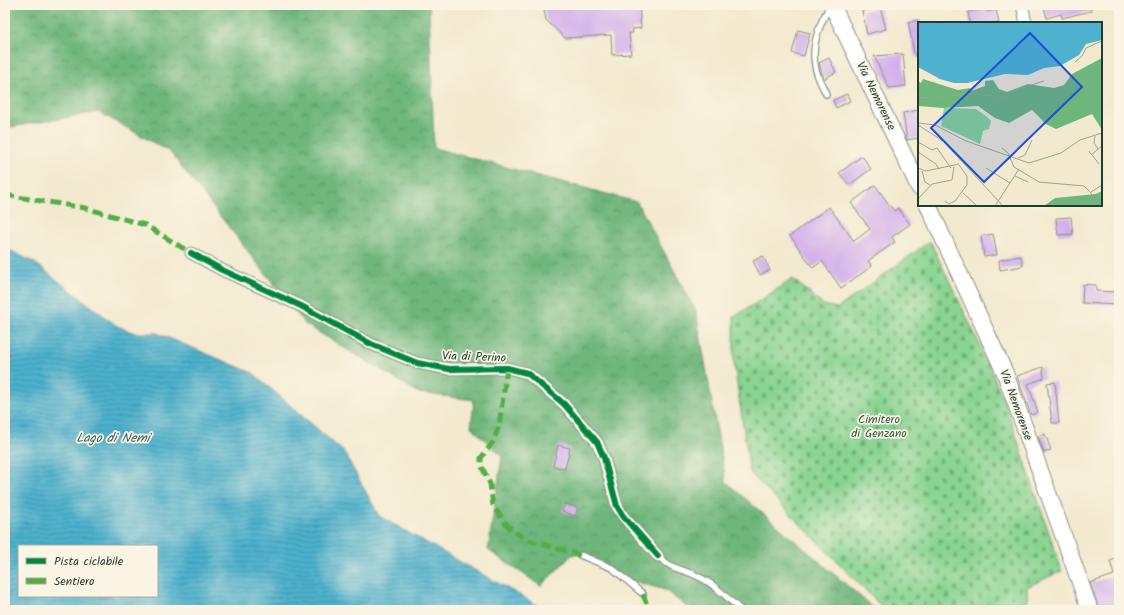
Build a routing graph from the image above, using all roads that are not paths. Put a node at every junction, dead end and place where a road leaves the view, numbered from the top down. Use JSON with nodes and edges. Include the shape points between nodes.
{"nodes":[{"id":1,"x":832,"y":5,"type":"edge"},
{"id":2,"x":1022,"y":5,"type":"edge"},
{"id":3,"x":1026,"y":22,"type":"edge"},
{"id":4,"x":826,"y":94,"type":"dead end"},
{"id":5,"x":918,"y":185,"type":"edge"},
{"id":6,"x":928,"y":206,"type":"edge"},
{"id":7,"x":191,"y":253,"type":"dead end"},
{"id":8,"x":580,"y":555,"type":"dead end"},
{"id":9,"x":658,"y":556,"type":"joint"},
{"id":10,"x":644,"y":594,"type":"dead end"},
{"id":11,"x":741,"y":610,"type":"edge"},
{"id":12,"x":1090,"y":610,"type":"edge"}],
"edges":[{"from":1,"to":4,"type":"lane","via":[[819,28],[814,56],[816,70]]},
{"from":1,"to":5,"type":"main road","name":"Via Nemorense"},
{"from":2,"to":3,"type":"street"},
{"from":6,"to":12,"type":"main road","name":"Via Nemorense","via":[[1002,368]]},
{"from":7,"to":9,"type":"street","name":"Via di Perino","via":[[301,306],[370,344],[417,363],[449,369],[507,368],[526,373],[564,404],[597,442],[617,506]]},
{"from":8,"to":10,"type":"lane","via":[[612,568]]},
{"from":9,"to":11,"type":"lane","name":"Via di Perino","via":[[668,566],[700,577]]}]}
